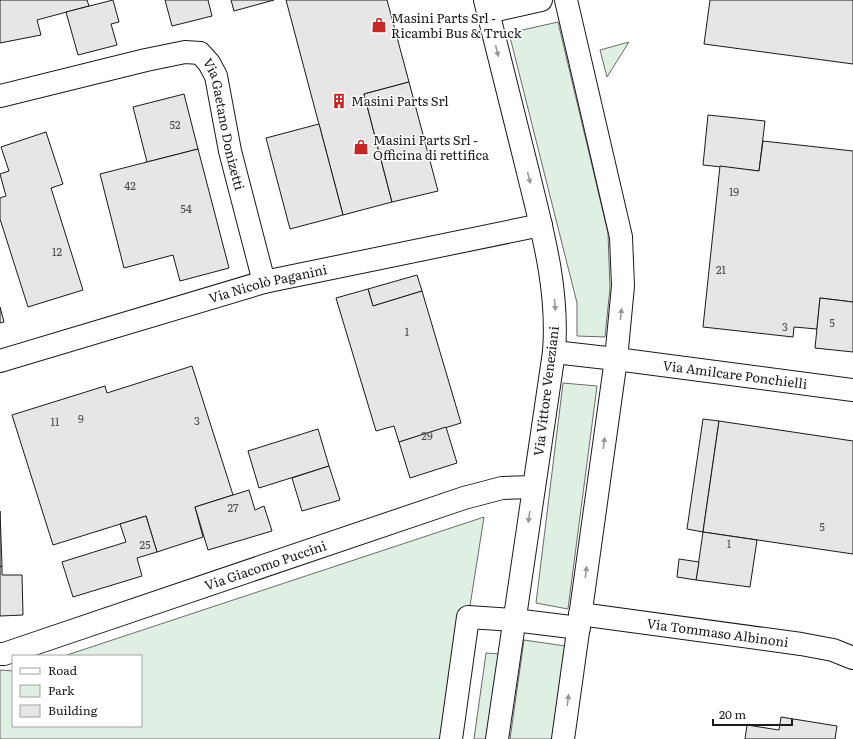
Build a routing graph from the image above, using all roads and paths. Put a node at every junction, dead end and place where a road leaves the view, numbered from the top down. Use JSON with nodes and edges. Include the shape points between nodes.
{"nodes":[{"id":1,"x":542,"y":0,"type":"edge"},
{"id":2,"x":566,"y":0,"type":"edge"},
{"id":3,"x":486,"y":6,"type":"edge"},
{"id":4,"x":0,"y":96,"type":"edge"},
{"id":5,"x":541,"y":225,"type":"junction"},
{"id":6,"x":264,"y":282,"type":"junction"},
{"id":7,"x":554,"y":352,"type":"junction"},
{"id":8,"x":616,"y":359,"type":"junction"},
{"id":9,"x":0,"y":361,"type":"edge"},
{"id":10,"x":853,"y":390,"type":"edge"},
{"id":11,"x":534,"y":487,"type":"junction"},
{"id":12,"x":514,"y":620,"type":"junction"},
{"id":13,"x":579,"y":621,"type":"junction"},
{"id":14,"x":0,"y":654,"type":"edge"},
{"id":15,"x":853,"y":658,"type":"edge"},
{"id":16,"x":451,"y":739,"type":"edge"},
{"id":17,"x":497,"y":739,"type":"edge"},
{"id":18,"x":563,"y":739,"type":"edge"}],
"edges":[{"from":1,"to":3,"type":"street"},
{"from":8,"to":2,"type":"street","one_way":true,"via":[[623,286],[621,237]]},
{"from":3,"to":5,"type":"street","name":"Via Vittore Veneziani","one_way":true},
{"from":4,"to":6,"type":"street","name":"Via Gaetano Donizetti","via":[[146,60],[185,52],[200,53],[216,76],[230,151]]},
{"from":5,"to":6,"type":"street","name":"Via Nicolò Paganini"},
{"from":5,"to":7,"type":"street","name":"Via Vittore Veneziani","one_way":true,"via":[[556,307]]},
{"from":6,"to":9,"type":"street","name":"Via Nicolò Paganini"},
{"from":7,"to":8,"type":"street","name":"Via Amilcare Ponchielli"},
{"from":7,"to":11,"type":"street","name":"Via Vittore Veneziani"},
{"from":8,"to":10,"type":"street","name":"Via Amilcare Ponchielli"},
{"from":13,"to":8,"type":"street","one_way":true},
{"from":11,"to":12,"type":"street","name":"Via Vittore Veneziani","one_way":true},
{"from":11,"to":14,"type":"street","name":"Via Giacomo Puccini","via":[[502,488],[464,498]]},
{"from":12,"to":13,"type":"street","name":"Via Tommaso Albinoni"},
{"from":12,"to":16,"type":"street","name":"Via Tommaso Albinoni","via":[[468,618]]},
{"from":12,"to":17,"type":"street","name":"Via Vittore Veneziani"},
{"from":13,"to":15,"type":"street","name":"Via Tommaso Albinoni","via":[[801,644],[833,650]]},
{"from":18,"to":13,"type":"street","one_way":true}]}
